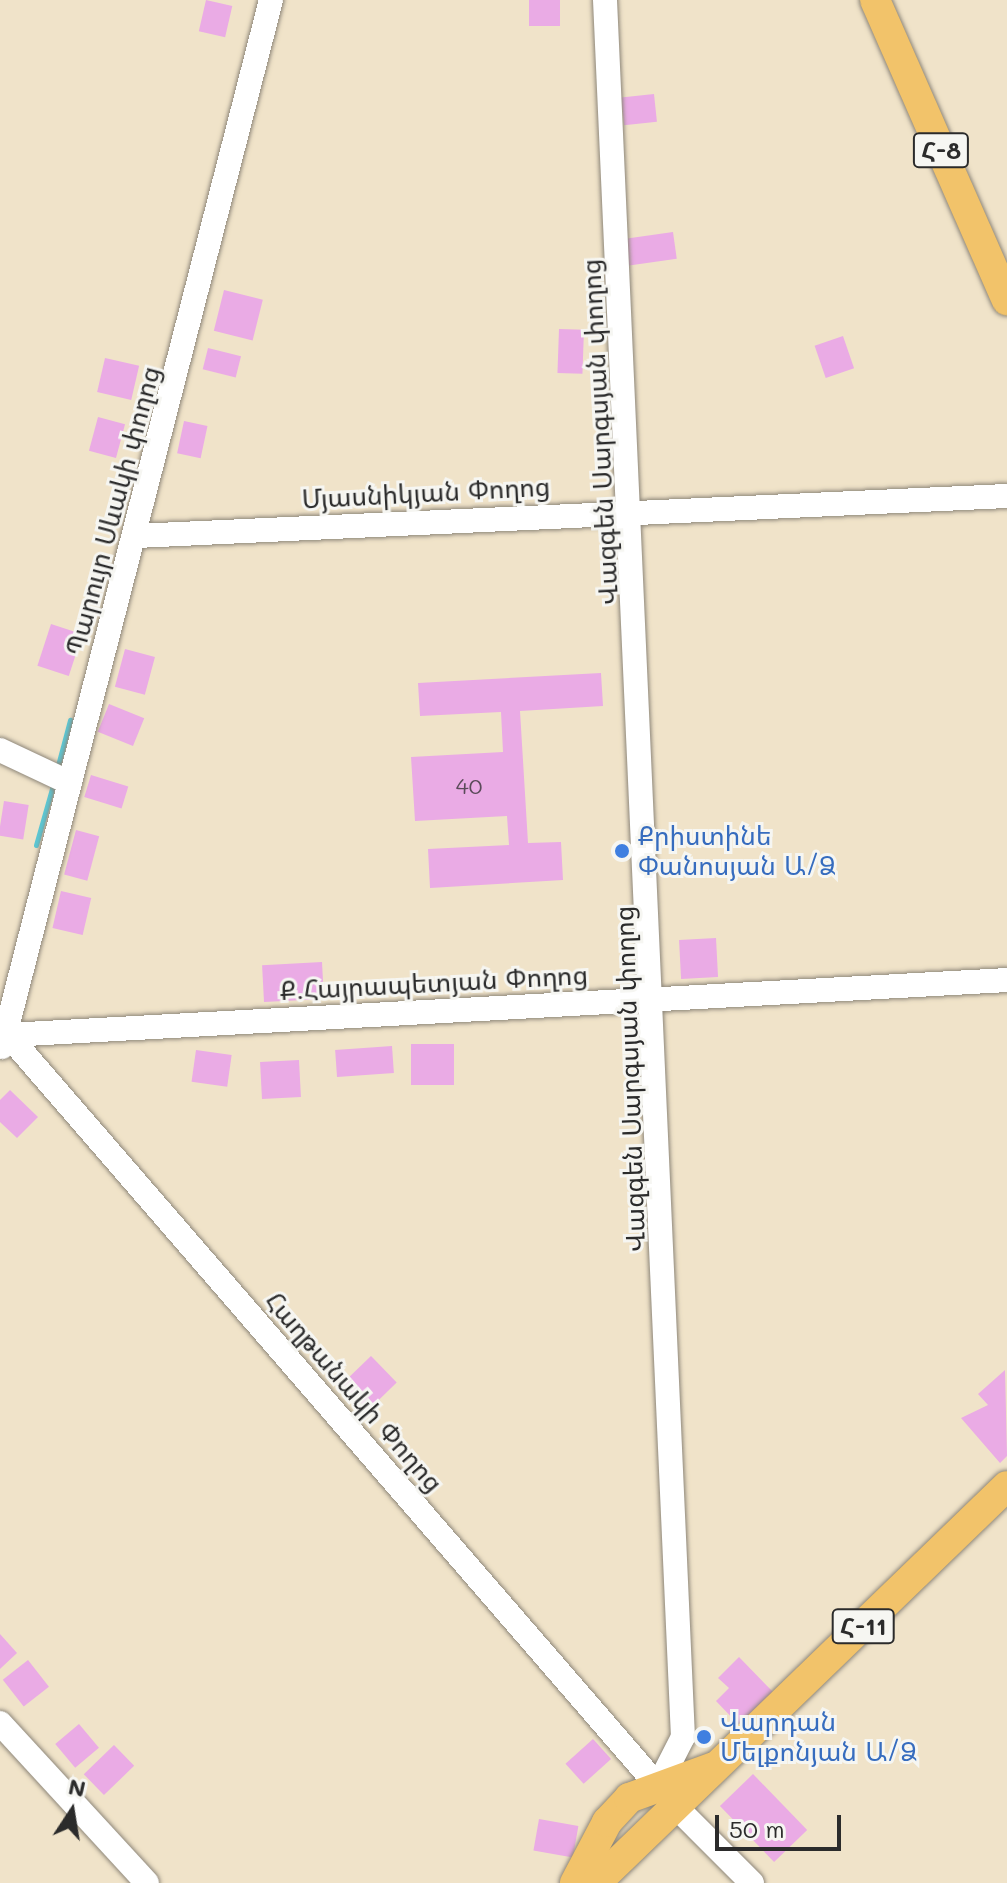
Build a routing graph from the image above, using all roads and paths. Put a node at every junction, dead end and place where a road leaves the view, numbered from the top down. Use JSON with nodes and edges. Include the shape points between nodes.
{"nodes":[{"id":1,"x":271,"y":0,"type":"edge"},
{"id":2,"x":605,"y":0,"type":"edge"},
{"id":3,"x":875,"y":0,"type":"edge"},
{"id":4,"x":1007,"y":300,"type":"edge"},
{"id":5,"x":1007,"y":496,"type":"edge"},
{"id":6,"x":633,"y":510,"type":"junction"},
{"id":7,"x":136,"y":536,"type":"junction"},
{"id":8,"x":0,"y":750,"type":"edge"},
{"id":9,"x":70,"y":783,"type":"junction"},
{"id":10,"x":1007,"y":980,"type":"edge"},
{"id":11,"x":655,"y":999,"type":"junction"},
{"id":12,"x":4,"y":1044,"type":"edge"},
{"id":13,"x":1007,"y":1486,"type":"edge"},
{"id":14,"x":0,"y":1723,"type":"edge"},
{"id":15,"x":668,"y":1796,"type":"junction"},
{"id":16,"x":147,"y":1883,"type":"edge"},
{"id":17,"x":575,"y":1883,"type":"edge"},
{"id":18,"x":596,"y":1883,"type":"edge"},
{"id":19,"x":752,"y":1883,"type":"edge"}],
"edges":[{"from":1,"to":7,"type":"street","name":"Պարույր Սևակի փողոց"},
{"from":2,"to":6,"type":"street","name":"Վազգեն Սարգսյան փողոց"},
{"from":3,"to":4,"type":"main road","number":"Հ-8"},
{"from":5,"to":6,"type":"street","name":"Մյասնիկյան Փողոց"},
{"from":6,"to":7,"type":"street","name":"Մյասնիկյան Փողոց"},
{"from":6,"to":11,"type":"street","name":"Վազգեն Սարգսյան փողոց"},
{"from":7,"to":9,"type":"street","name":"Պարույր Սևակի փողոց"},
{"from":8,"to":9,"type":"street"},
{"from":9,"to":12,"type":"street","name":"Պարույր Սևակի փողոց"},
{"from":10,"to":11,"type":"street","name":"Ք.Հայրապետյան Փողոց"},
{"from":11,"to":12,"type":"street","name":"Ք.Հայրապետյան Փողոց"},
{"from":11,"to":15,"type":"street","name":"Վազգեն Սարգսյան փողոց","via":[[683,1737]]},
{"from":12,"to":15,"type":"street","name":"Հաղթանակի Փողոց"},
{"from":13,"to":15,"type":"main road","number":"Հ-11","via":[[720,1765]]},
{"from":14,"to":16,"type":"street"},
{"from":15,"to":17,"type":"main road","number":"Հ-11","via":[[629,1798],[607,1822]]},
{"from":15,"to":18,"type":"main road","number":"Հ-11"},
{"from":15,"to":19,"type":"street","name":"Հաղթանակի Փողոց"}]}
